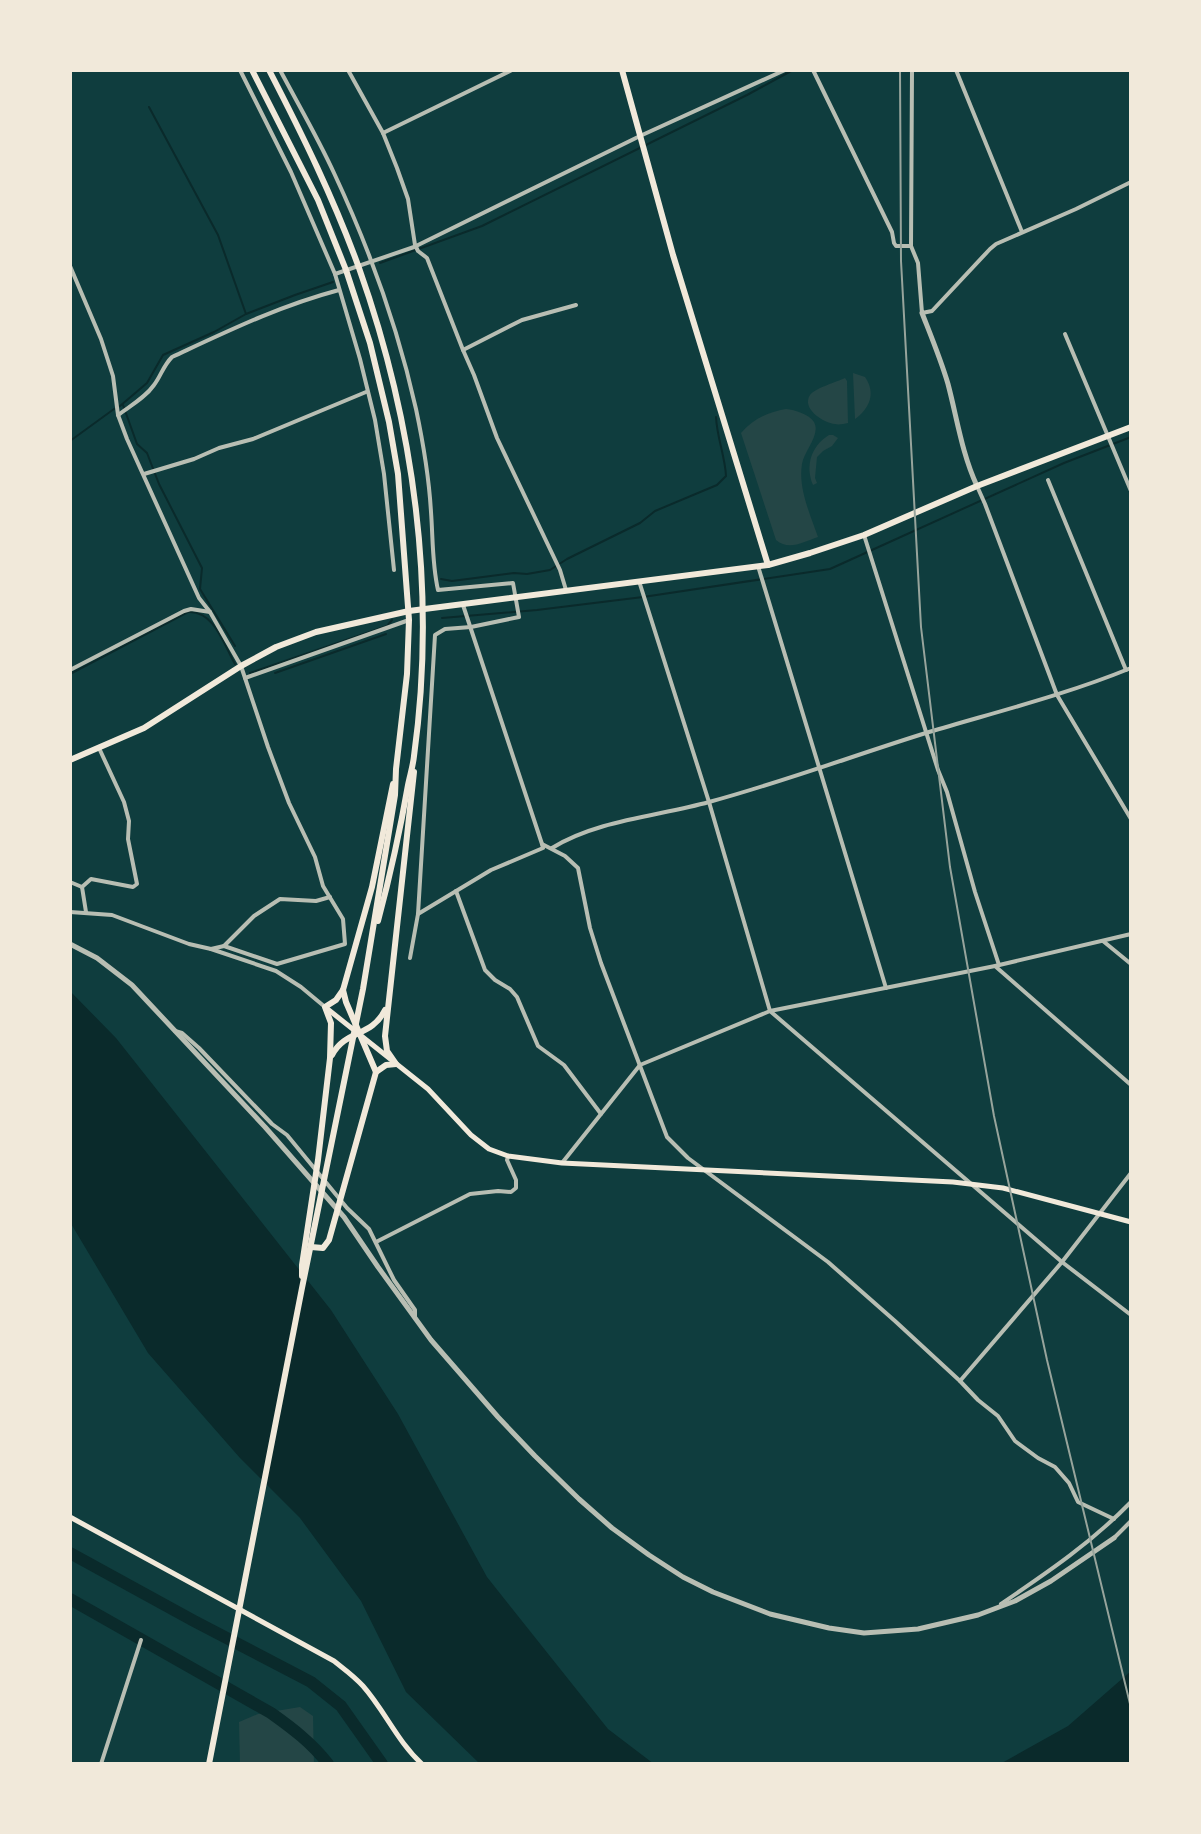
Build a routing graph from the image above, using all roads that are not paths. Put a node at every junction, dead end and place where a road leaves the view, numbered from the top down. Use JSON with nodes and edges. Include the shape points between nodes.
{"nodes":[{"id":1,"x":240,"y":70,"type":"edge"},
{"id":2,"x":252,"y":70,"type":"edge"},
{"id":3,"x":269,"y":70,"type":"edge"},
{"id":4,"x":280,"y":70,"type":"edge"},
{"id":5,"x":348,"y":70,"type":"edge"},
{"id":6,"x":512,"y":70,"type":"edge"},
{"id":7,"x":622,"y":70,"type":"edge"},
{"id":8,"x":785,"y":70,"type":"edge"},
{"id":9,"x":813,"y":70,"type":"edge"},
{"id":10,"x":912,"y":70,"type":"edge"},
{"id":11,"x":956,"y":70,"type":"edge"},
{"id":12,"x":383,"y":133,"type":"junction"},
{"id":13,"x":640,"y":136,"type":"junction"},
{"id":14,"x":1131,"y":182,"type":"edge"},
{"id":15,"x":1022,"y":232,"type":"junction"},
{"id":16,"x":415,"y":245,"type":"junction"},
{"id":17,"x":911,"y":246,"type":"junction"},
{"id":18,"x":370,"y":262,"type":"junction"},
{"id":19,"x":358,"y":265,"type":"junction"},
{"id":20,"x":70,"y":266,"type":"edge"},
{"id":21,"x":346,"y":270,"type":"junction"},
{"id":22,"x":335,"y":274,"type":"junction"},
{"id":23,"x":339,"y":290,"type":"junction"},
{"id":24,"x":576,"y":305,"type":"dead end"},
{"id":25,"x":922,"y":313,"type":"junction"},
{"id":26,"x":1065,"y":334,"type":"dead end"},
{"id":27,"x":463,"y":350,"type":"junction"},
{"id":28,"x":367,"y":392,"type":"junction"},
{"id":29,"x":118,"y":413,"type":"junction"},
{"id":30,"x":1131,"y":427,"type":"edge"},
{"id":31,"x":1108,"y":436,"type":"junction"},
{"id":32,"x":144,"y":474,"type":"junction"},
{"id":33,"x":1048,"y":480,"type":"dead end"},
{"id":34,"x":977,"y":486,"type":"junction"},
{"id":35,"x":1131,"y":491,"type":"edge"},
{"id":36,"x":864,"y":535,"type":"junction"},
{"id":37,"x":768,"y":565,"type":"junction"},
{"id":38,"x":758,"y":566,"type":"junction"},
{"id":39,"x":394,"y":570,"type":"dead end"},
{"id":40,"x":639,"y":581,"type":"junction"},
{"id":41,"x":567,"y":591,"type":"junction"},
{"id":42,"x":515,"y":597,"type":"junction"},
{"id":43,"x":463,"y":605,"type":"junction"},
{"id":44,"x":423,"y":610,"type":"junction"},
{"id":45,"x":409,"y":611,"type":"junction"},
{"id":46,"x":210,"y":612,"type":"junction"},
{"id":47,"x":409,"y":620,"type":"junction"},
{"id":48,"x":471,"y":627,"type":"junction"},
{"id":49,"x":241,"y":666,"type":"junction"},
{"id":50,"x":1129,"y":669,"type":"edge"},
{"id":51,"x":70,"y":670,"type":"edge"},
{"id":52,"x":245,"y":678,"type":"junction"},
{"id":53,"x":1057,"y":695,"type":"junction"},
{"id":54,"x":927,"y":733,"type":"junction"},
{"id":55,"x":99,"y":748,"type":"junction"},
{"id":56,"x":414,"y":757,"type":"junction"},
{"id":57,"x":70,"y":760,"type":"edge"},
{"id":58,"x":819,"y":767,"type":"junction"},
{"id":59,"x":396,"y":769,"type":"junction"},
{"id":60,"x":709,"y":802,"type":"junction"},
{"id":61,"x":1131,"y":819,"type":"edge"},
{"id":62,"x":542,"y":844,"type":"junction"},
{"id":63,"x":552,"y":848,"type":"junction"},
{"id":64,"x":70,"y":882,"type":"edge"},
{"id":65,"x":82,"y":887,"type":"junction"},
{"id":66,"x":456,"y":891,"type":"junction"},
{"id":67,"x":330,"y":897,"type":"junction"},
{"id":68,"x":70,"y":912,"type":"edge"},
{"id":69,"x":86,"y":912,"type":"junction"},
{"id":70,"x":418,"y":914,"type":"junction"},
{"id":71,"x":1131,"y":934,"type":"edge"},
{"id":72,"x":1103,"y":941,"type":"junction"},
{"id":73,"x":70,"y":944,"type":"edge"},
{"id":74,"x":224,"y":946,"type":"junction"},
{"id":75,"x":370,"y":947,"type":"junction"},
{"id":76,"x":211,"y":949,"type":"junction"},
{"id":77,"x":410,"y":958,"type":"dead end"},
{"id":78,"x":1131,"y":964,"type":"edge"},
{"id":79,"x":997,"y":966,"type":"junction"},
{"id":80,"x":886,"y":988,"type":"junction"},
{"id":81,"x":343,"y":990,"type":"junction"},
{"id":82,"x":388,"y":1004,"type":"junction"},
{"id":83,"x":325,"y":1007,"type":"junction"},
{"id":84,"x":770,"y":1011,"type":"junction"},
{"id":85,"x":173,"y":1030,"type":"junction"},
{"id":86,"x":359,"y":1033,"type":"junction"},
{"id":87,"x":330,"y":1058,"type":"junction"},
{"id":88,"x":396,"y":1064,"type":"junction"},
{"id":89,"x":640,"y":1065,"type":"junction"},
{"id":90,"x":376,"y":1072,"type":"junction"},
{"id":91,"x":1131,"y":1085,"type":"edge"},
{"id":92,"x":601,"y":1114,"type":"junction"},
{"id":93,"x":508,"y":1156,"type":"junction"},
{"id":94,"x":562,"y":1163,"type":"junction"},
{"id":95,"x":705,"y":1170,"type":"junction"},
{"id":96,"x":1131,"y":1173,"type":"edge"},
{"id":97,"x":974,"y":1185,"type":"junction"},
{"id":98,"x":1100,"y":1214,"type":"junction"},
{"id":99,"x":1131,"y":1222,"type":"edge"},
{"id":100,"x":376,"y":1242,"type":"junction"},
{"id":101,"x":311,"y":1247,"type":"junction"},
{"id":102,"x":1062,"y":1262,"type":"junction"},
{"id":103,"x":302,"y":1288,"type":"junction"},
{"id":104,"x":1131,"y":1315,"type":"edge"},
{"id":105,"x":416,"y":1320,"type":"junction"},
{"id":106,"x":960,"y":1381,"type":"junction"},
{"id":107,"x":1131,"y":1502,"type":"edge"},
{"id":108,"x":70,"y":1517,"type":"edge"},
{"id":109,"x":1114,"y":1519,"type":"junction"},
{"id":110,"x":1131,"y":1521,"type":"edge"},
{"id":111,"x":1114,"y":1538,"type":"joint"},
{"id":112,"x":995,"y":1609,"type":"junction"},
{"id":113,"x":141,"y":1640,"type":"dead end"},
{"id":114,"x":210,"y":1762,"type":"edge"},
{"id":115,"x":101,"y":1764,"type":"edge"},
{"id":116,"x":422,"y":1764,"type":"edge"}],
"edges":[{"from":1,"to":22,"type":"street"},
{"from":2,"to":21,"type":"main road","via":[[318,200]]},
{"from":3,"to":19,"type":"main road"},
{"from":4,"to":18,"type":"street","via":[[334,171]]},
{"from":5,"to":12,"type":"street"},
{"from":6,"to":12,"type":"street"},
{"from":7,"to":13,"type":"main road"},
{"from":8,"to":13,"type":"street"},
{"from":9,"to":17,"type":"street","via":[[894,243]]},
{"from":10,"to":17,"type":"street"},
{"from":11,"to":15,"type":"street"},
{"from":12,"to":16,"type":"street","via":[[408,199]]},
{"from":13,"to":16,"type":"street"},
{"from":13,"to":37,"type":"main road"},
{"from":14,"to":15,"type":"street"},
{"from":15,"to":25,"type":"street","via":[[990,249],[932,311]]},
{"from":16,"to":18,"type":"street"},
{"from":16,"to":27,"type":"street","via":[[427,258]]},
{"from":17,"to":25,"type":"street","via":[[918,263]]},
{"from":18,"to":19,"type":"street"},
{"from":18,"to":42,"type":"street","via":[[394,326],[415,409],[438,590],[513,583]]},
{"from":19,"to":21,"type":"street"},
{"from":19,"to":44,"type":"main road","via":[[402,418],[417,509]]},
{"from":20,"to":29,"type":"street","via":[[101,339]]},
{"from":21,"to":22,"type":"street"},
{"from":21,"to":45,"type":"main road","via":[[389,422]]},
{"from":22,"to":23,"type":"street"},
{"from":23,"to":28,"type":"street"},
{"from":23,"to":29,"type":"street","via":[[254,319],[172,357],[146,394]]},
{"from":24,"to":27,"type":"street","via":[[522,320]]},
{"from":25,"to":34,"type":"street"},
{"from":26,"to":31,"type":"street"},
{"from":27,"to":41,"type":"street"},
{"from":28,"to":32,"type":"street","via":[[253,439]]},
{"from":28,"to":39,"type":"street","via":[[384,474]]},
{"from":29,"to":32,"type":"street"},
{"from":30,"to":31,"type":"main road"},
{"from":31,"to":34,"type":"main road"},
{"from":31,"to":35,"type":"street"},
{"from":32,"to":46,"type":"street"},
{"from":33,"to":50,"type":"street"},
{"from":34,"to":36,"type":"main road"},
{"from":34,"to":53,"type":"street"},
{"from":36,"to":37,"type":"main road"},
{"from":36,"to":54,"type":"street"},
{"from":37,"to":38,"type":"main road"},
{"from":38,"to":40,"type":"main road"},
{"from":38,"to":58,"type":"street"},
{"from":40,"to":41,"type":"main road"},
{"from":40,"to":60,"type":"street"},
{"from":41,"to":42,"type":"main road"},
{"from":42,"to":43,"type":"main road"},
{"from":42,"to":48,"type":"street","via":[[519,617]]},
{"from":43,"to":44,"type":"main road"},
{"from":43,"to":48,"type":"street"},
{"from":44,"to":45,"type":"main road"},
{"from":44,"to":56,"type":"main road"},
{"from":45,"to":47,"type":"main road"},
{"from":45,"to":49,"type":"main road","via":[[316,632]]},
{"from":46,"to":49,"type":"street"},
{"from":46,"to":51,"type":"street","via":[[184,611]]},
{"from":47,"to":52,"type":"street"},
{"from":47,"to":59,"type":"main road"},
{"from":48,"to":62,"type":"street"},
{"from":48,"to":70,"type":"street","via":[[435,635]]},
{"from":49,"to":52,"type":"street"},
{"from":49,"to":55,"type":"main road","via":[[144,728]]},
{"from":50,"to":53,"type":"street"},
{"from":52,"to":67,"type":"street","via":[[289,803]]},
{"from":53,"to":54,"type":"street"},
{"from":53,"to":61,"type":"street"},
{"from":54,"to":58,"type":"street"},
{"from":54,"to":79,"type":"street"},
{"from":55,"to":57,"type":"main road"},
{"from":55,"to":65,"type":"street","via":[[124,802],[137,884],[91,879]]},
{"from":56,"to":75,"type":"main road"},
{"from":56,"to":82,"type":"main road"},
{"from":58,"to":60,"type":"street"},
{"from":58,"to":80,"type":"street"},
{"from":59,"to":75,"type":"main road"},
{"from":59,"to":81,"type":"main road","via":[[372,887]]},
{"from":60,"to":63,"type":"street","via":[[613,824]]},
{"from":60,"to":84,"type":"street"},
{"from":62,"to":63,"type":"street"},
{"from":62,"to":66,"type":"street"},
{"from":63,"to":89,"type":"street","via":[[578,868],[601,963]]},
{"from":64,"to":65,"type":"street"},
{"from":65,"to":69,"type":"street"},
{"from":66,"to":70,"type":"street"},
{"from":66,"to":92,"type":"street","via":[[485,970],[517,997],[538,1046],[564,1065]]},
{"from":67,"to":74,"type":"street","via":[[280,899]]},
{"from":67,"to":74,"type":"street","via":[[343,919],[345,944],[277,964]]},
{"from":68,"to":69,"type":"street"},
{"from":69,"to":76,"type":"street","via":[[112,915]]},
{"from":70,"to":77,"type":"street"},
{"from":71,"to":72,"type":"street"},
{"from":72,"to":78,"type":"street"},
{"from":72,"to":79,"type":"street"},
{"from":73,"to":85,"type":"street","via":[[113,968]]},
{"from":74,"to":76,"type":"street"},
{"from":75,"to":101,"type":"main road"},
{"from":76,"to":83,"type":"street","via":[[276,971]]},
{"from":79,"to":80,"type":"street"},
{"from":79,"to":91,"type":"street"},
{"from":80,"to":84,"type":"street"},
{"from":81,"to":83,"type":"main road"},
{"from":81,"to":86,"type":"main road"},
{"from":82,"to":86,"type":"main road","via":[[380,1020]]},
{"from":82,"to":88,"type":"main road","via":[[385,1036]]},
{"from":83,"to":86,"type":"main road"},
{"from":83,"to":87,"type":"main road","via":[[331,1023]]},
{"from":84,"to":89,"type":"street"},
{"from":84,"to":97,"type":"street"},
{"from":85,"to":100,"type":"street","via":[[199,1048],[287,1135]]},
{"from":85,"to":105,"type":"street","via":[[344,1217]]},
{"from":86,"to":87,"type":"main road","via":[[341,1041]]},
{"from":86,"to":88,"type":"main road"},
{"from":86,"to":90,"type":"main road"},
{"from":87,"to":103,"type":"main road"},
{"from":88,"to":90,"type":"main road"},
{"from":88,"to":93,"type":"main road","via":[[471,1135]]},
{"from":89,"to":92,"type":"street"},
{"from":89,"to":95,"type":"street","via":[[667,1137]]},
{"from":90,"to":101,"type":"main road","via":[[329,1240],[323,1248]]},
{"from":92,"to":94,"type":"street"},
{"from":93,"to":94,"type":"main road"},
{"from":93,"to":100,"type":"street","via":[[516,1180],[511,1192],[470,1194]]},
{"from":94,"to":95,"type":"main road"},
{"from":95,"to":97,"type":"main road"},
{"from":95,"to":106,"type":"street","via":[[828,1262]]},
{"from":96,"to":98,"type":"street"},
{"from":97,"to":98,"type":"main road"},
{"from":97,"to":102,"type":"street"},
{"from":98,"to":99,"type":"main road"},
{"from":98,"to":102,"type":"street"},
{"from":100,"to":105,"type":"street"},
{"from":101,"to":103,"type":"main road"},
{"from":102,"to":104,"type":"street"},
{"from":102,"to":106,"type":"street"},
{"from":103,"to":114,"type":"main road"},
{"from":105,"to":112,"type":"street","via":[[498,1417],[579,1499],[639,1548],[693,1582],[770,1614],[864,1633],[918,1629]]},
{"from":106,"to":109,"type":"street","via":[[998,1416],[1015,1441],[1055,1467],[1078,1502]]},
{"from":107,"to":109,"type":"street"},
{"from":108,"to":116,"type":"main road","via":[[334,1661],[365,1688]]},
{"from":109,"to":112,"type":"street"},
{"from":110,"to":111,"type":"street"},
{"from":111,"to":112,"type":"street","via":[[1051,1581]]},
{"from":113,"to":115,"type":"street"}]}
